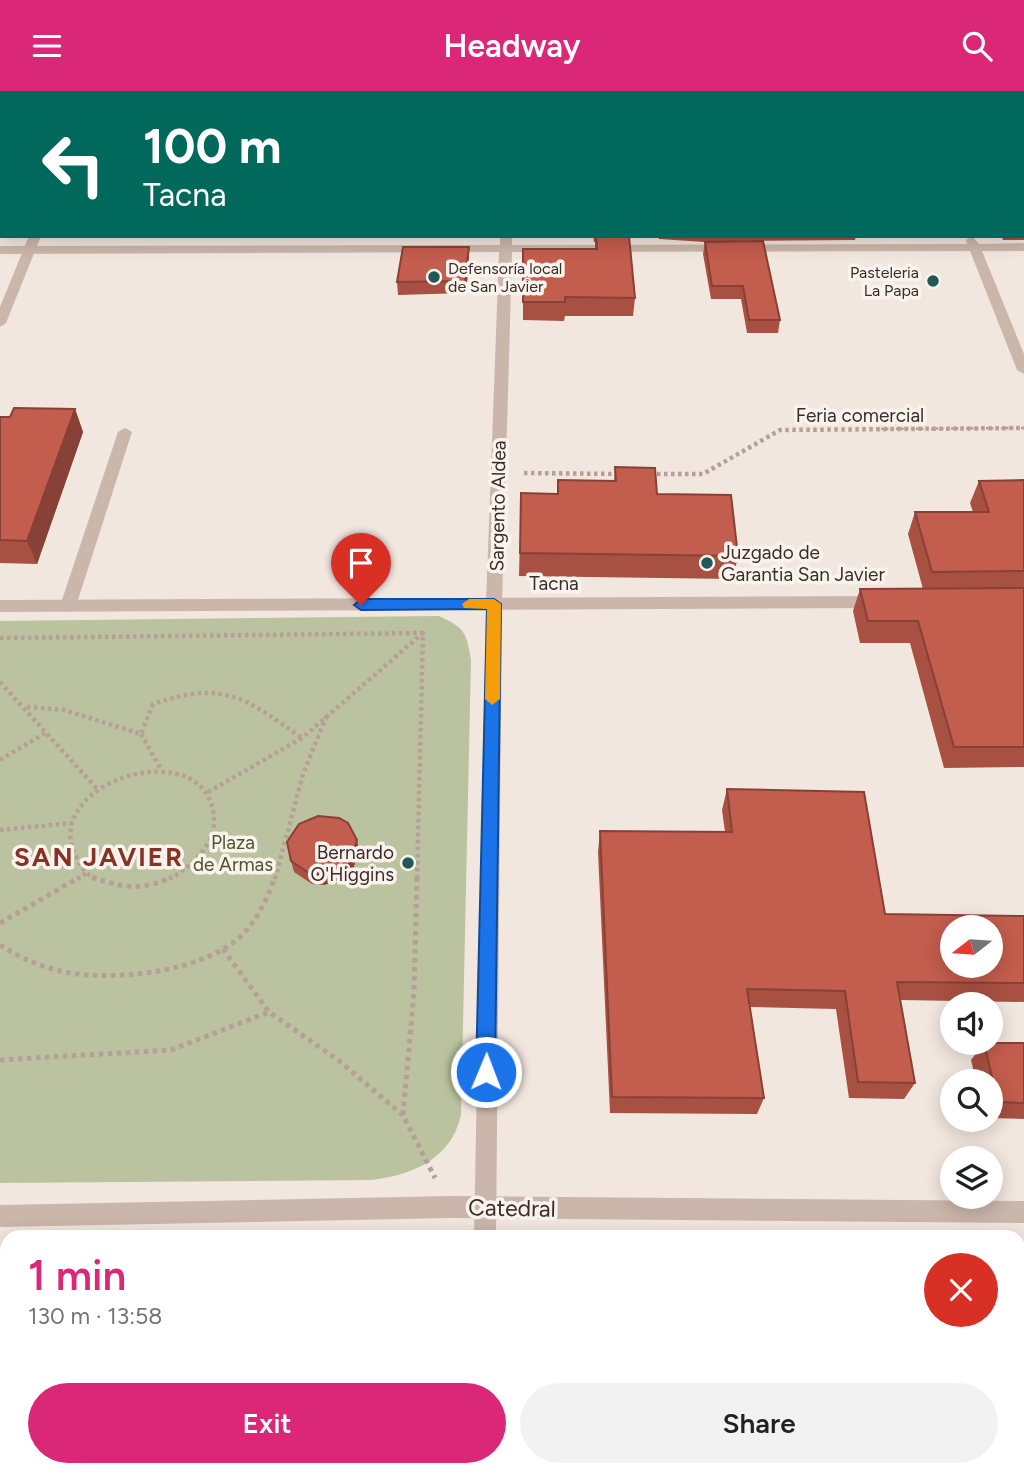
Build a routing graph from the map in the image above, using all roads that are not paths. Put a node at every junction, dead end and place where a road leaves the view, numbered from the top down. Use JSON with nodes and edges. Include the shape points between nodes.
{"nodes":[{"id":1,"x":34,"y":238,"type":"edge"},
{"id":2,"x":972,"y":242,"type":"edge"},
{"id":3,"x":506,"y":243,"type":"edge"},
{"id":4,"x":1024,"y":247,"type":"edge"},
{"id":5,"x":0,"y":250,"type":"edge"},
{"id":6,"x":30,"y":250,"type":"junction"},
{"id":7,"x":0,"y":323,"type":"edge"},
{"id":8,"x":1024,"y":370,"type":"edge"},
{"id":9,"x":125,"y":432,"type":"dead end"},
{"id":10,"x":899,"y":602,"type":"edge"},
{"id":11,"x":494,"y":604,"type":"junction"},
{"id":12,"x":0,"y":606,"type":"edge"},
{"id":13,"x":68,"y":606,"type":"junction"},
{"id":14,"x":486,"y":1209,"type":"junction"},
{"id":15,"x":1024,"y":1212,"type":"edge"},
{"id":16,"x":0,"y":1216,"type":"edge"},
{"id":17,"x":485,"y":1230,"type":"edge"}],
"edges":[{"from":1,"to":6,"type":"street"},
{"from":2,"to":3,"type":"street"},
{"from":2,"to":4,"type":"street"},
{"from":2,"to":8,"type":"street"},
{"from":3,"to":6,"type":"street"},
{"from":3,"to":11,"type":"street","name":"Sargento Aldea"},
{"from":5,"to":6,"type":"street"},
{"from":6,"to":7,"type":"street"},
{"from":9,"to":13,"type":"street"},
{"from":10,"to":11,"type":"street","name":"Tacna"},
{"from":11,"to":13,"type":"street","name":"Tacna"},
{"from":11,"to":14,"type":"street","name":"Sargento Aldea"},
{"from":12,"to":13,"type":"street","name":"Tacna"},
{"from":14,"to":15,"type":"street","name":"Catedral"},
{"from":14,"to":16,"type":"street","name":"Catedral"},
{"from":14,"to":17,"type":"street","name":"Sargento Aldea"}]}
